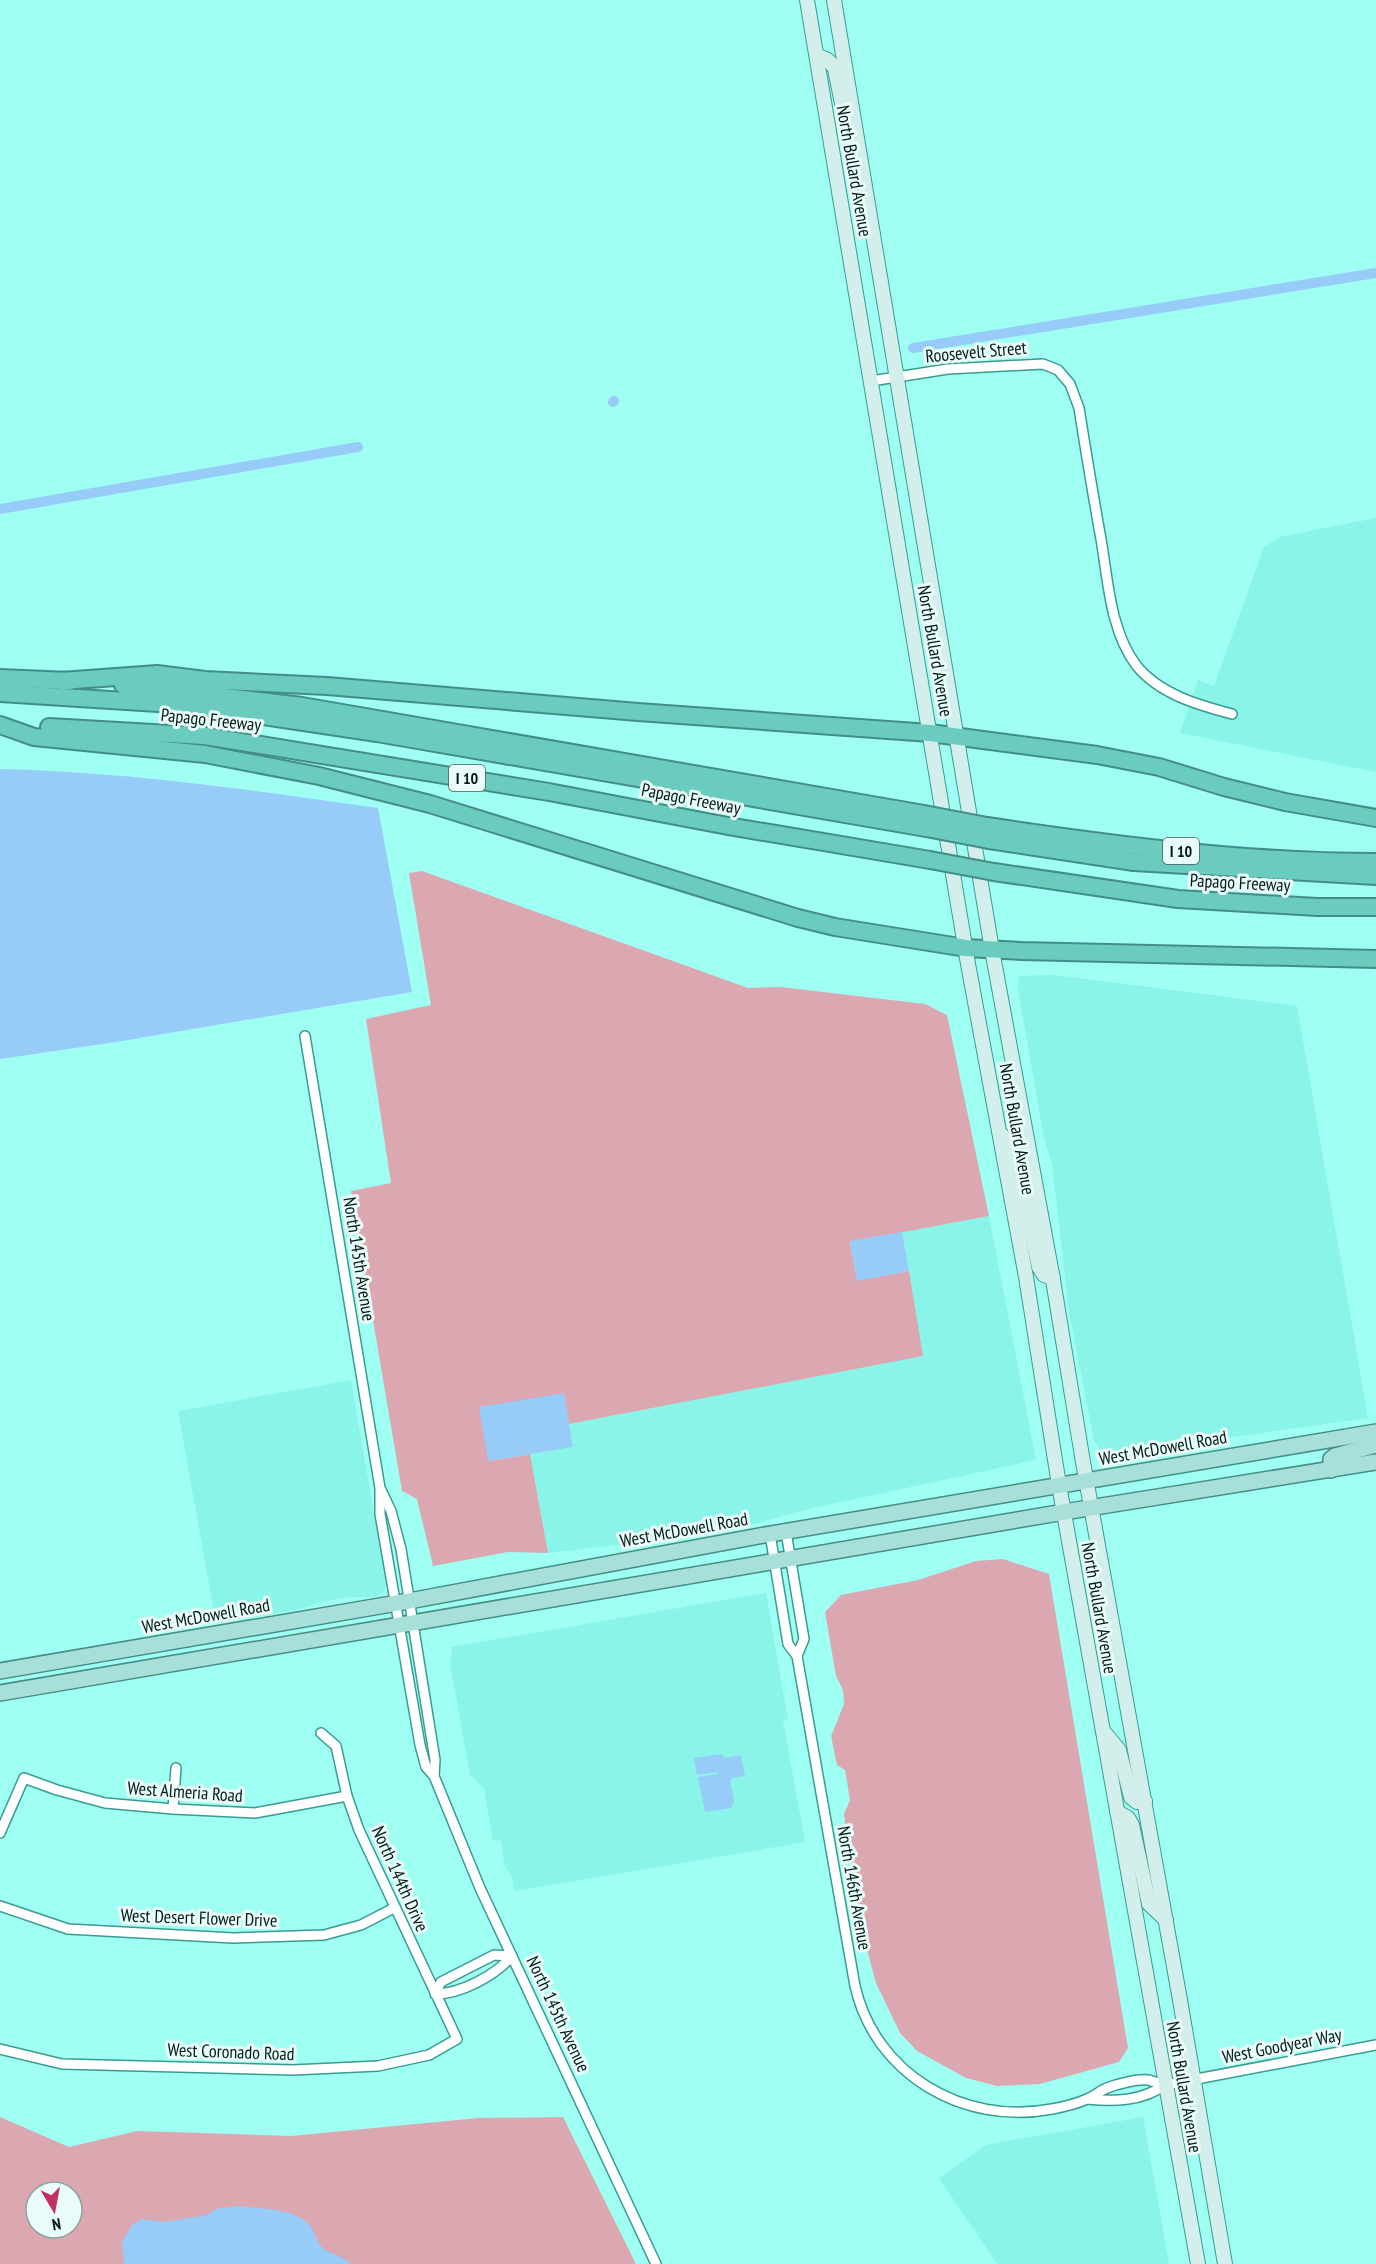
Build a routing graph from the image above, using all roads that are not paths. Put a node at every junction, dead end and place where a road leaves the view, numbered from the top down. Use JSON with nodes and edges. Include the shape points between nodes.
{"nodes":[{"id":1,"x":807,"y":0,"type":"edge"},
{"id":2,"x":834,"y":0,"type":"edge"},
{"id":3,"x":817,"y":57,"type":"junction"},
{"id":4,"x":861,"y":168,"type":"junction"},
{"id":5,"x":897,"y":377,"type":"junction"},
{"id":6,"x":871,"y":381,"type":"junction"},
{"id":7,"x":0,"y":678,"type":"edge"},
{"id":8,"x":61,"y":681,"type":"junction"},
{"id":9,"x":0,"y":693,"type":"edge"},
{"id":10,"x":1232,"y":714,"type":"dead end"},
{"id":11,"x":0,"y":725,"type":"edge"},
{"id":12,"x":930,"y":733,"type":"junction"},
{"id":13,"x":957,"y":737,"type":"junction"},
{"id":14,"x":1376,"y":818,"type":"edge"},
{"id":15,"x":925,"y":821,"type":"junction"},
{"id":16,"x":988,"y":833,"type":"junction"},
{"id":17,"x":1376,"y":862,"type":"edge"},
{"id":18,"x":1376,"y":876,"type":"edge"},
{"id":19,"x":1376,"y":908,"type":"edge"},
{"id":20,"x":966,"y":948,"type":"junction"},
{"id":21,"x":992,"y":950,"type":"junction"},
{"id":22,"x":1376,"y":959,"type":"edge"},
{"id":23,"x":305,"y":1036,"type":"dead end"},
{"id":24,"x":999,"y":1131,"type":"junction"},
{"id":25,"x":1053,"y":1278,"type":"junction"},
{"id":26,"x":1376,"y":1432,"type":"edge"},
{"id":27,"x":1376,"y":1445,"type":"edge"},
{"id":28,"x":1376,"y":1462,"type":"edge"},
{"id":29,"x":1331,"y":1470,"type":"junction"},
{"id":30,"x":1087,"y":1480,"type":"junction"},
{"id":31,"x":1059,"y":1485,"type":"junction"},
{"id":32,"x":380,"y":1488,"type":"junction"},
{"id":33,"x":1092,"y":1507,"type":"junction"},
{"id":34,"x":1064,"y":1512,"type":"junction"},
{"id":35,"x":786,"y":1532,"type":"junction"},
{"id":36,"x":770,"y":1534,"type":"junction"},
{"id":37,"x":783,"y":1561,"type":"junction"},
{"id":38,"x":402,"y":1602,"type":"junction"},
{"id":39,"x":405,"y":1625,"type":"junction"},
{"id":40,"x":797,"y":1656,"type":"junction"},
{"id":41,"x":0,"y":1671,"type":"edge"},
{"id":42,"x":0,"y":1693,"type":"edge"},
{"id":43,"x":1102,"y":1729,"type":"junction"},
{"id":44,"x":321,"y":1733,"type":"dead end"},
{"id":45,"x":176,"y":1767,"type":"dead end"},
{"id":46,"x":434,"y":1776,"type":"junction"},
{"id":47,"x":347,"y":1796,"type":"junction"},
{"id":48,"x":1145,"y":1801,"type":"junction"},
{"id":49,"x":173,"y":1809,"type":"junction"},
{"id":50,"x":1117,"y":1812,"type":"junction"},
{"id":51,"x":0,"y":1833,"type":"edge"},
{"id":52,"x":0,"y":1906,"type":"edge"},
{"id":53,"x":394,"y":1908,"type":"junction"},
{"id":54,"x":1166,"y":1920,"type":"junction"},
{"id":55,"x":512,"y":1956,"type":"junction"},
{"id":56,"x":435,"y":1994,"type":"junction"},
{"id":57,"x":457,"y":2039,"type":"joint"},
{"id":58,"x":1376,"y":2045,"type":"edge"},
{"id":59,"x":0,"y":2049,"type":"edge"},
{"id":60,"x":1194,"y":2080,"type":"junction"},
{"id":61,"x":1165,"y":2085,"type":"junction"},
{"id":62,"x":1088,"y":2099,"type":"junction"},
{"id":63,"x":656,"y":2264,"type":"edge"},
{"id":64,"x":1198,"y":2264,"type":"edge"},
{"id":65,"x":1225,"y":2264,"type":"edge"}],
"edges":[{"from":1,"to":3,"type":"main road","name":"North Bullard Avenue"},
{"from":2,"to":4,"type":"main road","name":"North Bullard Avenue"},
{"from":3,"to":4,"type":"main road","via":[[829,60],[835,69],[846,132]]},
{"from":3,"to":6,"type":"main road","name":"North Bullard Avenue"},
{"from":4,"to":5,"type":"main road","name":"North Bullard Avenue"},
{"from":5,"to":6,"type":"street","name":"Roosevelt Street"},
{"from":5,"to":10,"type":"street","name":"Roosevelt Street","via":[[1016,364],[1043,364],[1058,370],[1070,384],[1079,408],[1113,612],[1125,647],[1153,681],[1203,706]]},
{"from":5,"to":13,"type":"main road","name":"North Bullard Avenue"},
{"from":6,"to":12,"type":"main road","name":"North Bullard Avenue"},
{"from":7,"to":8,"type":"highway","name":"Papago Freeway","number":"I 10"},
{"from":8,"to":12,"type":"highway","via":[[157,674]]},
{"from":8,"to":15,"type":"highway","name":"Papago Freeway","number":"I 10","via":[[187,691],[302,706]]},
{"from":9,"to":15,"type":"highway","via":[[189,705]]},
{"from":11,"to":19,"type":"highway","name":"Papago Freeway","number":"I 10","bridge":true,"via":[[205,736],[549,792],[994,872],[1178,899]]},
{"from":11,"to":20,"type":"highway","via":[[34,736],[205,753],[319,776],[430,804],[798,918]]},
{"from":12,"to":13,"type":"highway"},
{"from":12,"to":20,"type":"main road","name":"North Bullard Avenue"},
{"from":13,"to":14,"type":"highway","via":[[1051,747],[1159,767],[1296,805]]},
{"from":13,"to":21,"type":"main road","name":"North Bullard Avenue"},
{"from":15,"to":16,"type":"highway","name":"Papago Freeway","number":"I 10","bridge":true},
{"from":16,"to":17,"type":"highway","name":"Papago Freeway","number":"I 10","via":[[1191,852]]},
{"from":16,"to":18,"type":"highway","via":[[1134,862]]},
{"from":20,"to":21,"type":"highway"},
{"from":20,"to":24,"type":"main road","name":"North Bullard Avenue"},
{"from":21,"to":22,"type":"highway"},
{"from":21,"to":25,"type":"main road","name":"North Bullard Avenue"},
{"from":23,"to":32,"type":"street","name":"North 145th Avenue"},
{"from":24,"to":25,"type":"main road","via":[[1014,1153],[1039,1267],[1044,1275]]},
{"from":24,"to":31,"type":"main road","name":"North Bullard Avenue"},
{"from":25,"to":30,"type":"main road","name":"North Bullard Avenue"},
{"from":26,"to":30,"type":"main road","name":"West McDowell Road"},
{"from":27,"to":29,"type":"main road","via":[[1335,1456],[1331,1459]]},
{"from":28,"to":29,"type":"main road"},
{"from":29,"to":33,"type":"main road"},
{"from":30,"to":31,"type":"main road","name":"West McDowell Road"},
{"from":30,"to":33,"type":"main road","name":"North Bullard Avenue"},
{"from":31,"to":34,"type":"main road","name":"North Bullard Avenue"},
{"from":31,"to":35,"type":"main road","name":"West McDowell Road"},
{"from":32,"to":38,"type":"street","name":"North 145th Avenue","via":[[380,1514]]},
{"from":32,"to":38,"type":"street","name":"North 145th Avenue","via":[[399,1538]]},
{"from":33,"to":34,"type":"main road"},
{"from":33,"to":48,"type":"main road","name":"North Bullard Avenue"},
{"from":34,"to":37,"type":"main road"},
{"from":34,"to":43,"type":"main road","name":"North Bullard Avenue"},
{"from":35,"to":36,"type":"main road","name":"West McDowell Road"},
{"from":35,"to":37,"type":"street","name":"North 146th Avenue"},
{"from":36,"to":37,"type":"street","name":"North 146th Avenue"},
{"from":36,"to":38,"type":"main road","name":"West McDowell Road"},
{"from":37,"to":39,"type":"main road"},
{"from":37,"to":40,"type":"street","name":"North 146th Avenue","via":[[788,1644]]},
{"from":37,"to":40,"type":"street","name":"North 146th Avenue","via":[[804,1639]]},
{"from":38,"to":39,"type":"street","name":"North 145th Avenue"},
{"from":38,"to":39,"type":"street","name":"North 145th Avenue"},
{"from":38,"to":41,"type":"main road","name":"West McDowell Road"},
{"from":39,"to":42,"type":"main road"},
{"from":39,"to":46,"type":"street","name":"North 145th Avenue","via":[[435,1760]]},
{"from":39,"to":46,"type":"street","name":"North 145th Avenue","via":[[420,1745],[426,1767]]},
{"from":40,"to":62,"type":"street","name":"North 146th Avenue","via":[[859,2004],[870,2028],[893,2060],[918,2081],[939,2094],[978,2108],[1007,2112],[1053,2109]]},
{"from":43,"to":48,"type":"main road","via":[[1119,1750],[1131,1797],[1137,1802]]},
{"from":43,"to":50,"type":"main road","name":"North Bullard Avenue"},
{"from":44,"to":47,"type":"street","name":"North 144th Drive","via":[[336,1746]]},
{"from":45,"to":49,"type":"street"},
{"from":46,"to":55,"type":"street","name":"North 145th Avenue"},
{"from":47,"to":49,"type":"street","name":"West Almeria Road","via":[[255,1813]]},
{"from":47,"to":53,"type":"street","name":"North 144th Drive"},
{"from":48,"to":54,"type":"main road","name":"North Bullard Avenue"},
{"from":49,"to":51,"type":"street","name":"West Almeria Road","via":[[105,1803],[24,1778]]},
{"from":50,"to":54,"type":"main road","via":[[1132,1825],[1149,1904]]},
{"from":50,"to":61,"type":"main road","name":"North Bullard Avenue"},
{"from":52,"to":53,"type":"street","name":"West Desert Flower Drive","via":[[68,1929],[233,1938],[324,1935],[361,1925]]},
{"from":53,"to":56,"type":"street","name":"North 144th Drive"},
{"from":54,"to":60,"type":"main road","name":"North Bullard Avenue"},
{"from":55,"to":56,"type":"street","via":[[496,1972],[448,1994]]},
{"from":55,"to":56,"type":"street","via":[[494,1955],[441,1982]]},
{"from":55,"to":63,"type":"street","name":"North 145th Avenue"},
{"from":56,"to":57,"type":"street","name":"North 144th Drive"},
{"from":57,"to":59,"type":"street","name":"West Coronado Road","via":[[429,2055],[378,2066],[293,2070],[62,2064]]},
{"from":58,"to":60,"type":"street","name":"West Goodyear Way"},
{"from":60,"to":61,"type":"street","name":"West Goodyear Way"},
{"from":60,"to":65,"type":"main road","name":"North Bullard Avenue"},
{"from":61,"to":62,"type":"street","via":[[1151,2095],[1113,2102]]},
{"from":61,"to":62,"type":"street","via":[[1146,2080],[1109,2087]]},
{"from":61,"to":64,"type":"main road","name":"North Bullard Avenue"}]}
